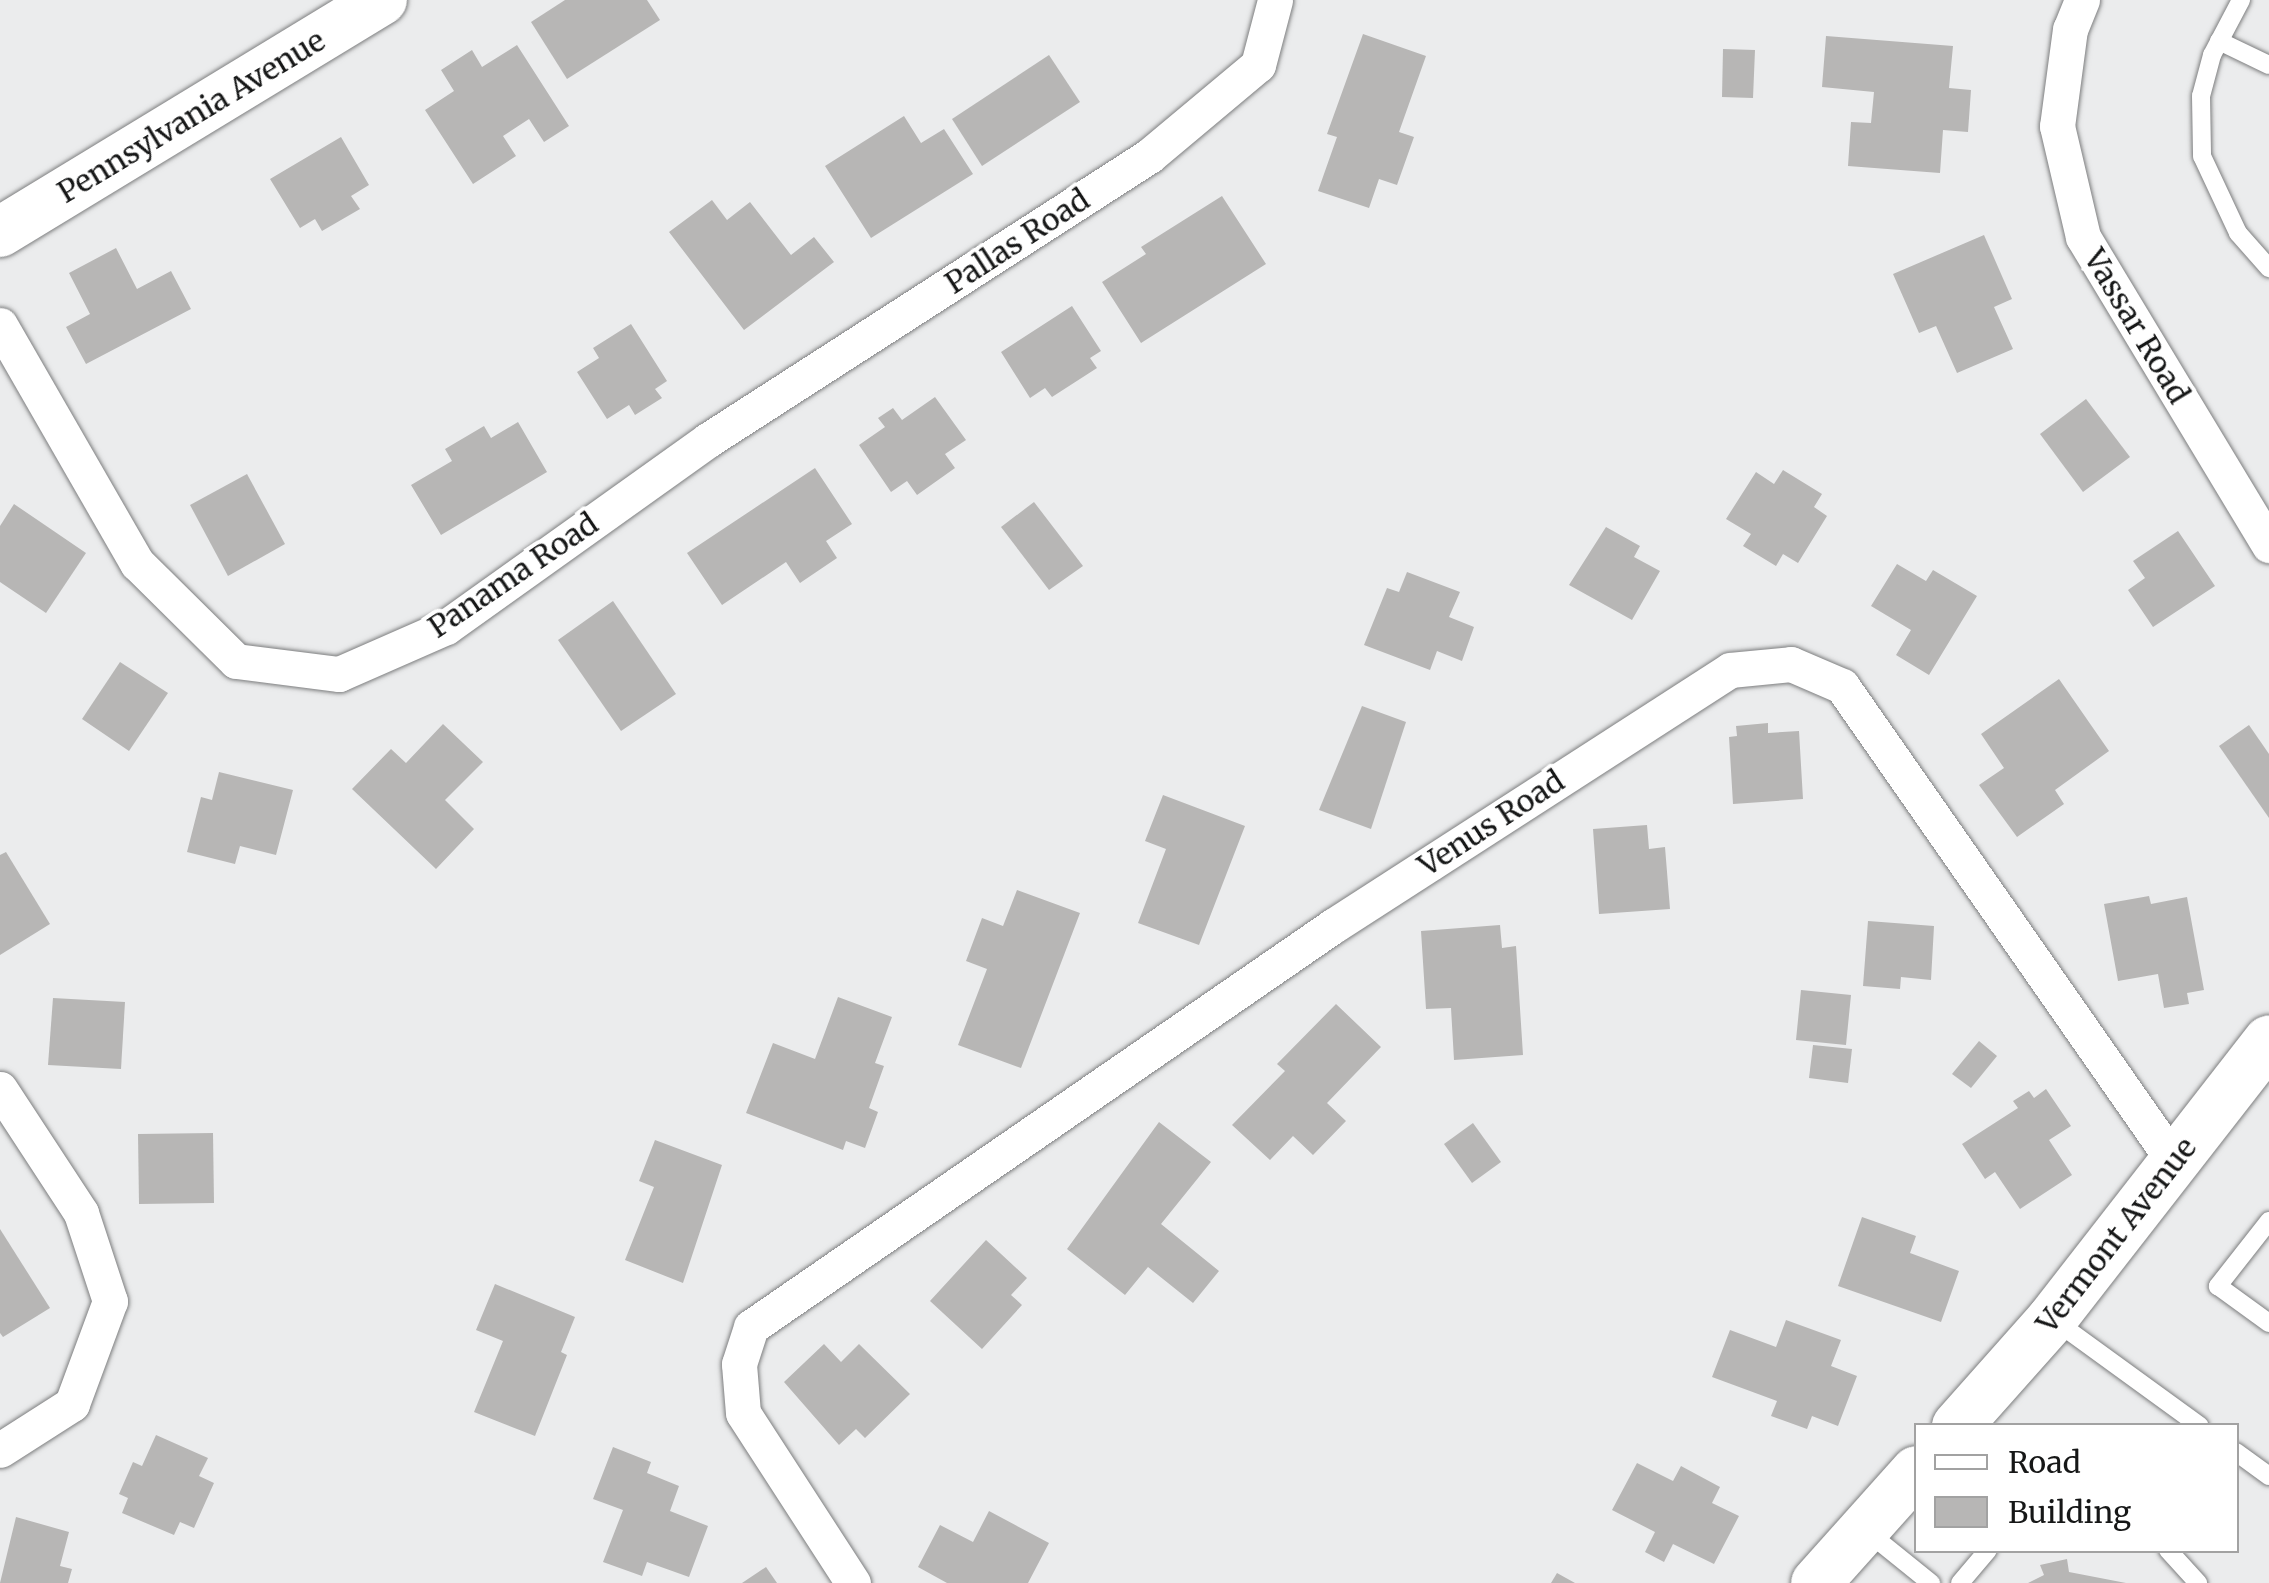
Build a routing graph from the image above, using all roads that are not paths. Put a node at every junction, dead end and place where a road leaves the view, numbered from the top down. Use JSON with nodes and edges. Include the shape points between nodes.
{"nodes":[{"id":1,"x":382,"y":0,"type":"edge"},
{"id":2,"x":1275,"y":0,"type":"edge"},
{"id":3,"x":2241,"y":0,"type":"edge"},
{"id":4,"x":2076,"y":15,"type":"edge"},
{"id":5,"x":2219,"y":41,"type":"junction"},
{"id":6,"x":2269,"y":65,"type":"edge"},
{"id":7,"x":0,"y":232,"type":"edge"},
{"id":8,"x":2269,"y":268,"type":"edge"},
{"id":9,"x":0,"y":325,"type":"edge"},
{"id":10,"x":708,"y":440,"type":"joint"},
{"id":11,"x":2269,"y":545,"type":"edge"},
{"id":12,"x":2269,"y":1040,"type":"edge"},
{"id":13,"x":0,"y":1090,"type":"edge"},
{"id":14,"x":2175,"y":1163,"type":"junction"},
{"id":15,"x":2269,"y":1221,"type":"edge"},
{"id":16,"x":2052,"y":1319,"type":"junction"},
{"id":17,"x":2269,"y":1323,"type":"edge"},
{"id":18,"x":1960,"y":1423,"type":"edge"},
{"id":19,"x":2196,"y":1423,"type":"edge"},
{"id":20,"x":0,"y":1450,"type":"edge"},
{"id":21,"x":2239,"y":1454,"type":"edge"},
{"id":22,"x":1914,"y":1472,"type":"edge"},
{"id":23,"x":2269,"y":1476,"type":"edge"},
{"id":24,"x":1864,"y":1529,"type":"junction"},
{"id":25,"x":1985,"y":1553,"type":"edge"},
{"id":26,"x":2171,"y":1553,"type":"edge"},
{"id":27,"x":853,"y":1583,"type":"edge"},
{"id":28,"x":1816,"y":1583,"type":"edge"},
{"id":29,"x":1931,"y":1583,"type":"edge"},
{"id":30,"x":1960,"y":1583,"type":"edge"},
{"id":31,"x":2198,"y":1583,"type":"edge"}],
"edges":[{"from":1,"to":7,"type":"street","name":"Pennsylvania Avenue"},
{"from":2,"to":10,"type":"street","name":"Pallas Road","via":[[1258,66],[1149,156]]},
{"from":3,"to":5,"type":"lane"},
{"from":4,"to":11,"type":"street","name":"Vassar Road","via":[[2057,126],[2084,237]]},
{"from":5,"to":6,"type":"lane"},
{"from":5,"to":8,"type":"lane","via":[[2201,96],[2202,156],[2238,232]]},
{"from":9,"to":10,"type":"street","name":"Panama Road","via":[[138,563],[236,661],[338,674],[446,628]]},
{"from":12,"to":14,"type":"street","name":"Vermont Avenue"},
{"from":13,"to":20,"type":"street","via":[[82,1213],[110,1301],[72,1404]]},
{"from":14,"to":16,"type":"street","name":"Vermont Avenue"},
{"from":14,"to":27,"type":"street","name":"Venus Road","via":[[1842,686],[1791,664],[1730,670],[1390,888],[751,1328],[738,1364],[742,1413]]},
{"from":15,"to":17,"type":"lane","via":[[2218,1286]]},
{"from":16,"to":18,"type":"street","name":"Vermont Avenue"},
{"from":16,"to":19,"type":"lane"},
{"from":21,"to":23,"type":"lane"},
{"from":22,"to":24,"type":"street"},
{"from":24,"to":28,"type":"street"},
{"from":24,"to":29,"type":"lane"},
{"from":25,"to":30,"type":"lane"},
{"from":26,"to":31,"type":"lane"}]}
